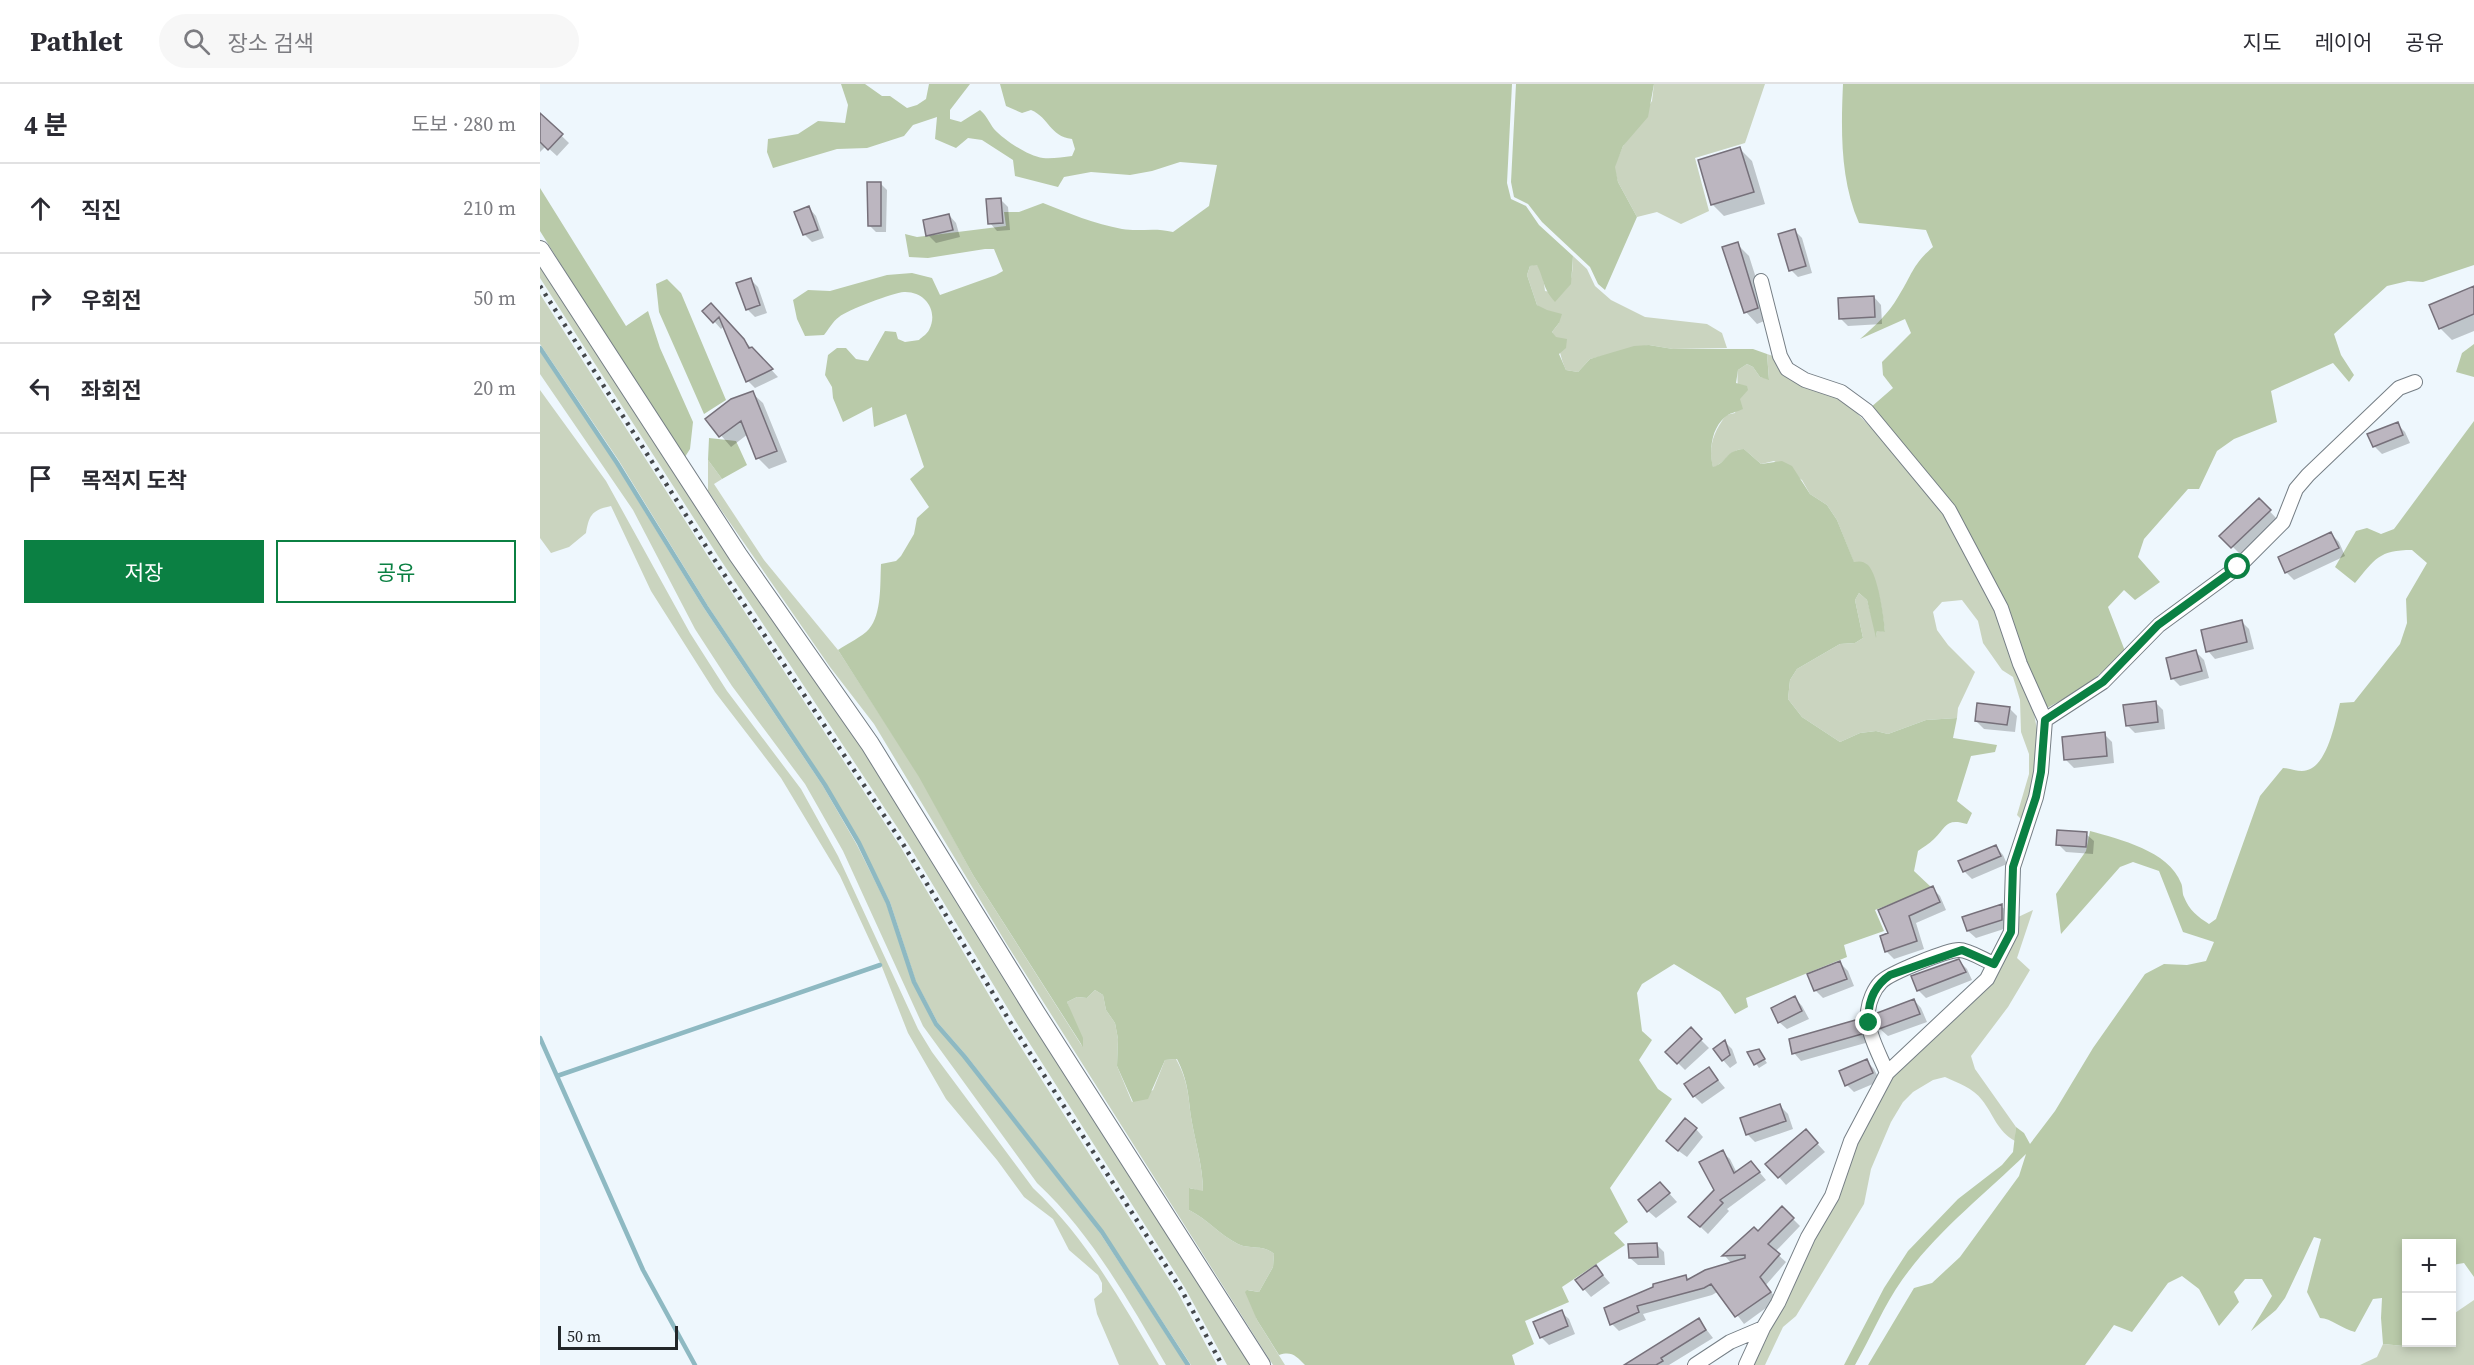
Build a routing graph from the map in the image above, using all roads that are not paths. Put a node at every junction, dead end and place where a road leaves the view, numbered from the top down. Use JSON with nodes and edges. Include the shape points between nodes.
{"nodes":[{"id":1,"x":540,"y":250,"type":"edge"},
{"id":2,"x":1761,"y":281,"type":"dead end"},
{"id":3,"x":2415,"y":382,"type":"dead end"},
{"id":4,"x":2045,"y":720,"type":"junction"},
{"id":5,"x":1994,"y":964,"type":"junction"},
{"id":6,"x":1887,"y":1073,"type":"junction"},
{"id":7,"x":1763,"y":1328,"type":"junction"},
{"id":8,"x":1261,"y":1365,"type":"edge"},
{"id":9,"x":1695,"y":1365,"type":"edge"},
{"id":10,"x":1746,"y":1365,"type":"edge"}],
"edges":[{"from":1,"to":8,"type":"street","via":[[738,555],[870,744]]},
{"from":2,"to":4,"type":"street","via":[[1780,356],[1787,369],[1805,380],[1841,392],[1868,411],[1949,510],[2001,608]]},
{"from":3,"to":4,"type":"street","via":[[2399,388],[2308,475],[2296,489],[2283,522],[2238,567],[2158,625],[2103,682]]},
{"from":4,"to":5,"type":"street","via":[[2036,797],[2013,867],[2011,932]]},
{"from":5,"to":6,"type":"street","via":[[1987,979]]},
{"from":5,"to":6,"type":"street","via":[[1962,950],[1883,980],[1868,1014]]},
{"from":6,"to":7,"type":"street","via":[[1851,1142],[1832,1196]]},
{"from":7,"to":9,"type":"street","via":[[1730,1342]]},
{"from":7,"to":10,"type":"street"}]}
